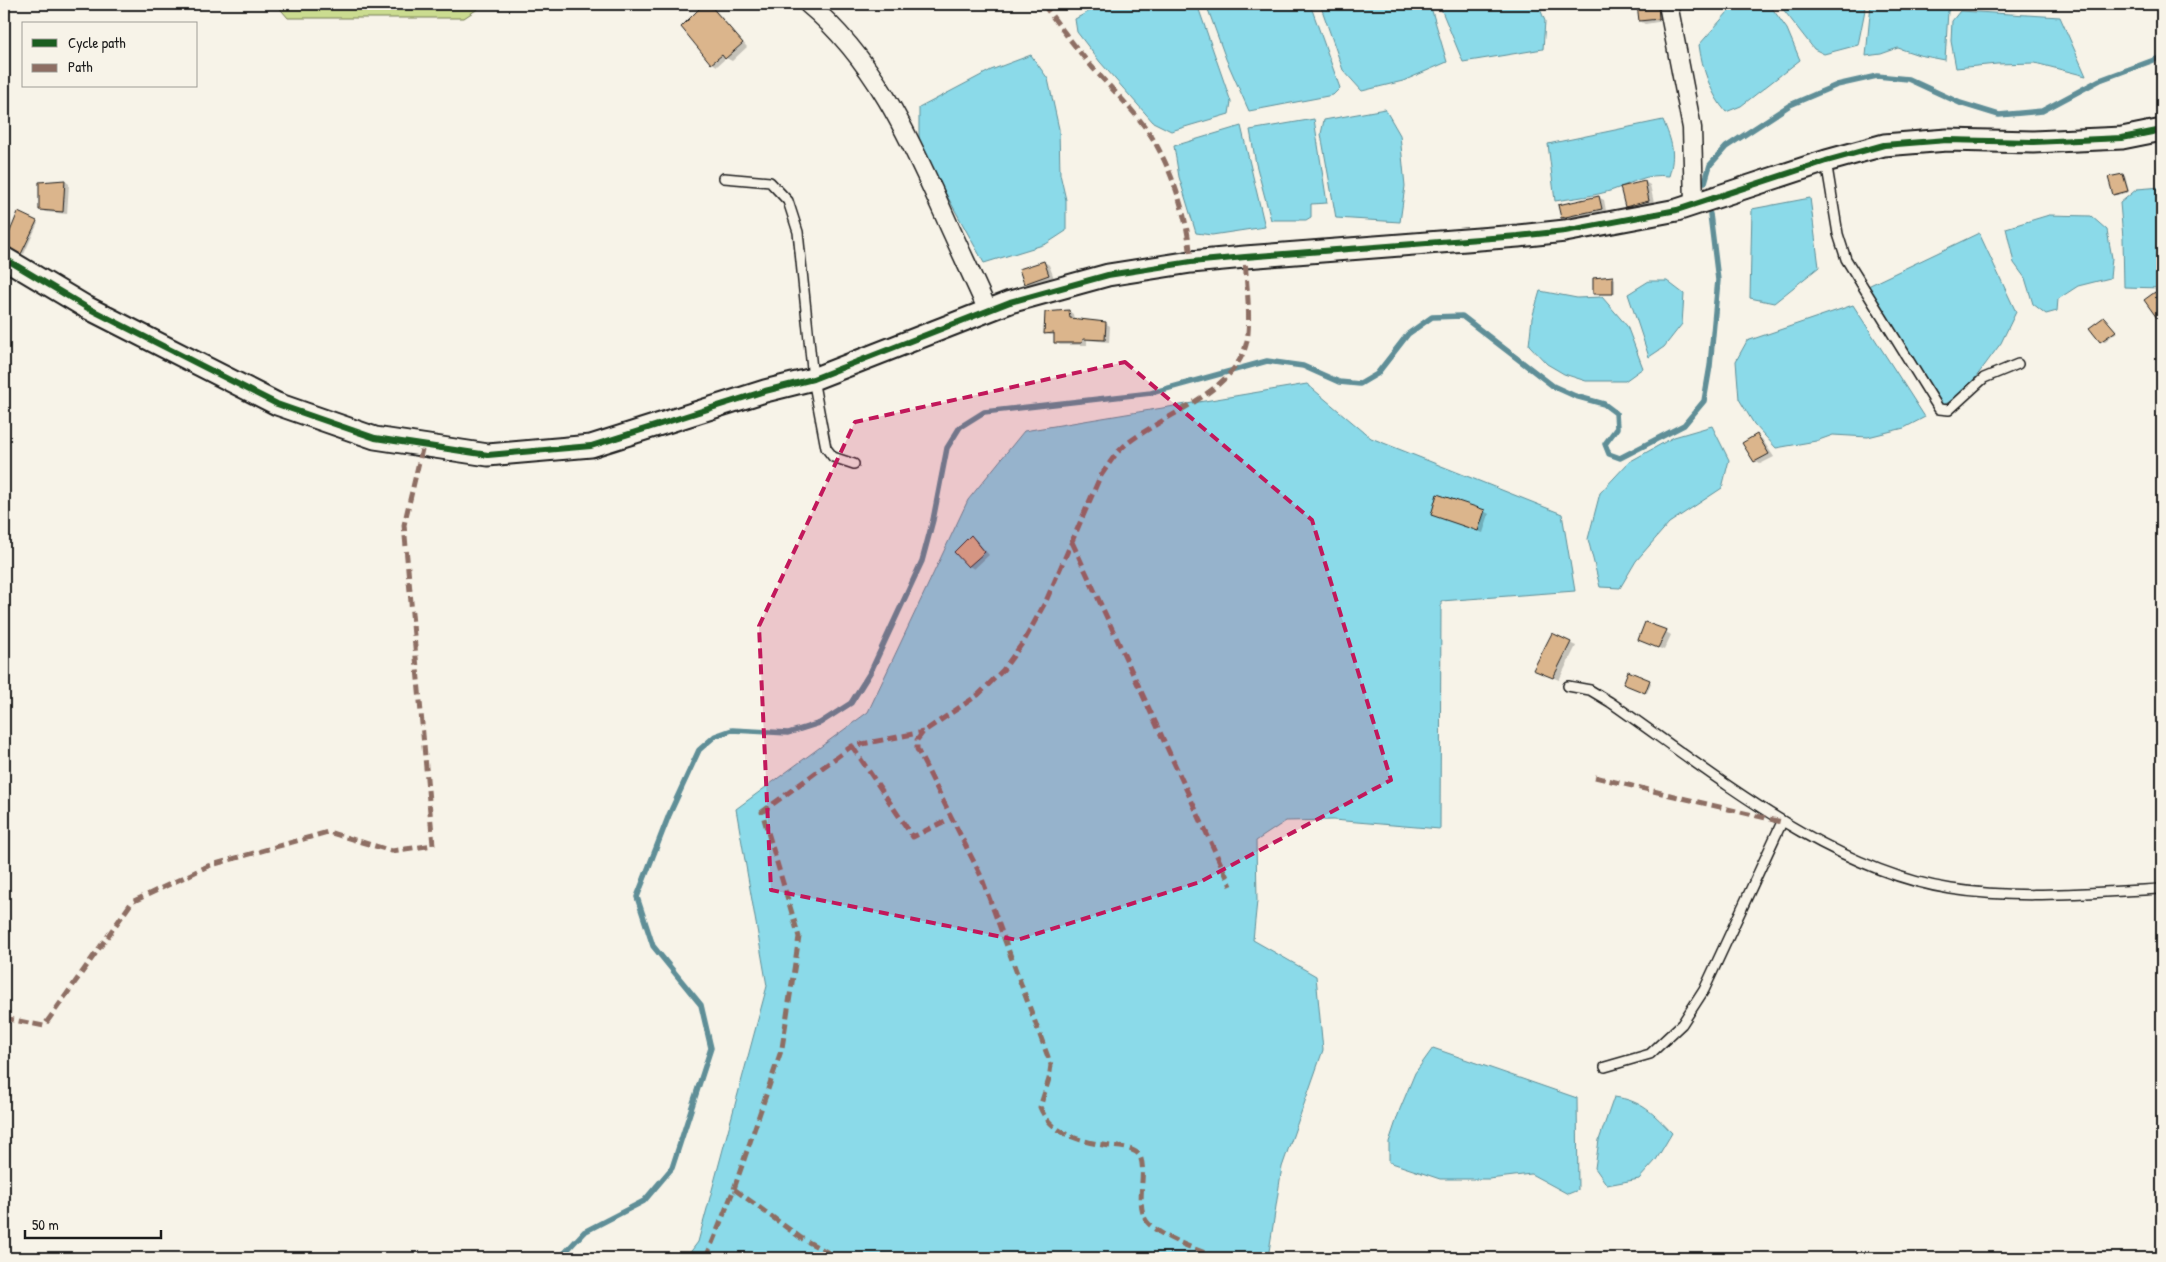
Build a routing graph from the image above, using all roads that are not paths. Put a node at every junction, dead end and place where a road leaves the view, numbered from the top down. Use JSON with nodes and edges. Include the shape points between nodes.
{"nodes":[{"id":1,"x":808,"y":4,"type":"edge"},
{"id":2,"x":1668,"y":4,"type":"edge"},
{"id":3,"x":2162,"y":130,"type":"edge"},
{"id":4,"x":1826,"y":161,"type":"junction"},
{"id":5,"x":724,"y":178,"type":"dead end"},
{"id":6,"x":1694,"y":204,"type":"junction"},
{"id":7,"x":4,"y":258,"type":"edge"},
{"id":8,"x":988,"y":310,"type":"junction"},
{"id":9,"x":2018,"y":364,"type":"dead end"},
{"id":10,"x":813,"y":379,"type":"junction"},
{"id":11,"x":854,"y":464,"type":"dead end"},
{"id":12,"x":1568,"y":686,"type":"dead end"},
{"id":13,"x":1782,"y":822,"type":"junction"},
{"id":14,"x":2162,"y":889,"type":"edge"},
{"id":15,"x":1605,"y":1067,"type":"dead end"}],
"edges":[{"from":1,"to":8,"type":"street","via":[[823,16],[859,58],[888,99]]},
{"from":2,"to":6,"type":"street","via":[[1692,128]]},
{"from":3,"to":4,"type":"street","via":[[2122,138],[2043,142],[1947,140],[1884,145]]},
{"from":4,"to":6,"type":"street"},
{"from":4,"to":9,"type":"lane","via":[[1838,234],[1846,259],[1939,409],[1948,410],[1984,378]]},
{"from":5,"to":10,"type":"lane","via":[[770,182],[788,201],[798,232]]},
{"from":6,"to":8,"type":"street","via":[[1593,226],[1518,236],[1191,262],[1108,275]]},
{"from":7,"to":10,"type":"street","via":[[86,307],[277,404],[375,438],[478,454],[591,446]]},
{"from":8,"to":10,"type":"street"},
{"from":10,"to":11,"type":"lane","via":[[826,448],[833,457]]},
{"from":12,"to":13,"type":"lane","via":[[1590,690],[1610,702]]},
{"from":13,"to":14,"type":"lane","via":[[1888,874],[1950,889],[2004,895]]},
{"from":13,"to":15,"type":"lane","via":[[1704,990],[1682,1024],[1650,1054]]}]}
